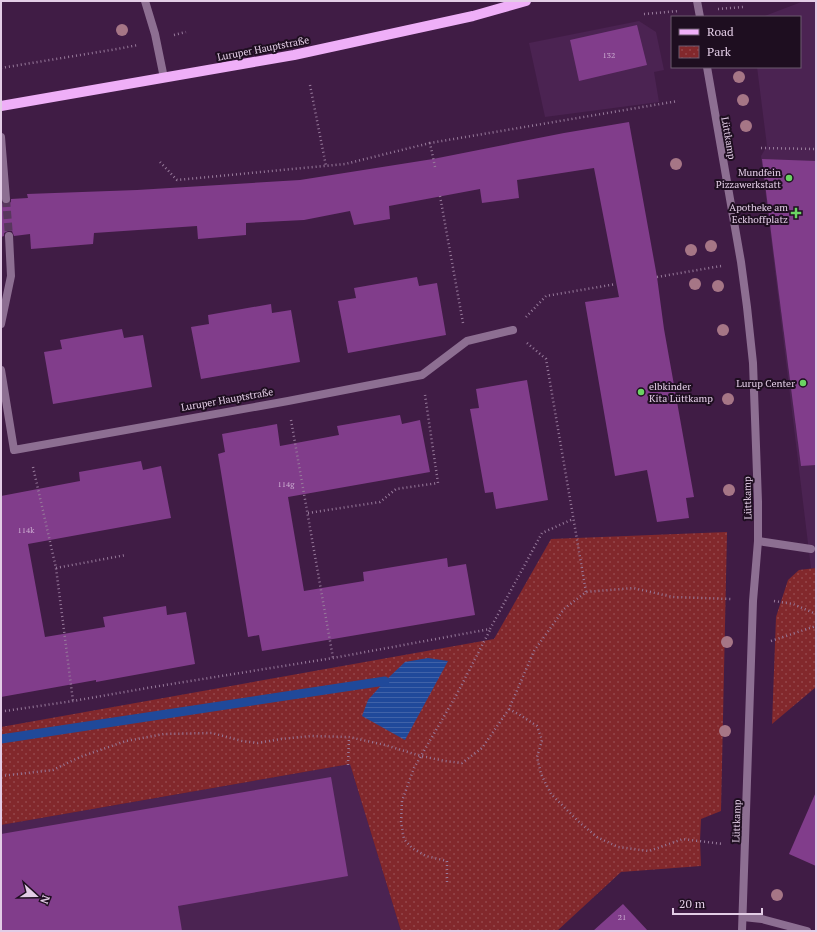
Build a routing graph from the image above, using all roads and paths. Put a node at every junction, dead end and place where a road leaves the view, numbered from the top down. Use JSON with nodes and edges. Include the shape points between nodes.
{"nodes":[{"id":1,"x":145,"y":1,"type":"edge"},
{"id":2,"x":526,"y":1,"type":"edge"},
{"id":3,"x":697,"y":1,"type":"edge"},
{"id":4,"x":700,"y":16,"type":"edge"},
{"id":5,"x":116,"y":49,"type":"dead end"},
{"id":6,"x":1,"y":68,"type":"edge"},
{"id":7,"x":707,"y":68,"type":"edge"},
{"id":8,"x":164,"y":78,"type":"junction"},
{"id":9,"x":310,"y":85,"type":"dead end"},
{"id":10,"x":678,"y":101,"type":"dead end"},
{"id":11,"x":1,"y":106,"type":"edge"},
{"id":12,"x":1,"y":138,"type":"edge"},
{"id":13,"x":430,"y":143,"type":"junction"},
{"id":14,"x":761,"y":148,"type":"dead end"},
{"id":15,"x":816,"y":149,"type":"edge"},
{"id":16,"x":160,"y":162,"type":"dead end"},
{"id":17,"x":326,"y":166,"type":"junction"},
{"id":18,"x":434,"y":168,"type":"dead end"},
{"id":19,"x":440,"y":196,"type":"dead end"},
{"id":20,"x":6,"y":199,"type":"tunnel mouth"},
{"id":21,"x":9,"y":236,"type":"tunnel mouth"},
{"id":22,"x":740,"y":262,"type":"junction"},
{"id":23,"x":657,"y":277,"type":"dead end"},
{"id":24,"x":616,"y":284,"type":"dead end"},
{"id":25,"x":1,"y":324,"type":"edge"},
{"id":26,"x":513,"y":330,"type":"junction"},
{"id":27,"x":467,"y":341,"type":"junction"},
{"id":28,"x":1,"y":370,"type":"edge"},
{"id":29,"x":422,"y":375,"type":"junction"},
{"id":30,"x":288,"y":401,"type":"junction"},
{"id":31,"x":28,"y":447,"type":"junction"},
{"id":32,"x":308,"y":513,"type":"junction"},
{"id":33,"x":573,"y":519,"type":"junction"},
{"id":34,"x":758,"y":541,"type":"junction"},
{"id":35,"x":811,"y":549,"type":"dead end"},
{"id":36,"x":126,"y":555,"type":"dead end"},
{"id":37,"x":56,"y":568,"type":"junction"},
{"id":38,"x":586,"y":592,"type":"junction"},
{"id":39,"x":732,"y":599,"type":"dead end"},
{"id":40,"x":774,"y":601,"type":"dead end"},
{"id":41,"x":816,"y":614,"type":"edge"},
{"id":42,"x":816,"y":626,"type":"edge"},
{"id":43,"x":490,"y":629,"type":"junction"},
{"id":44,"x":769,"y":641,"type":"dead end"},
{"id":45,"x":333,"y":658,"type":"junction"},
{"id":46,"x":73,"y":701,"type":"junction"},
{"id":47,"x":509,"y":709,"type":"junction"},
{"id":48,"x":5,"y":711,"type":"dead end"},
{"id":49,"x":348,"y":738,"type":"junction"},
{"id":50,"x":421,"y":756,"type":"junction"},
{"id":51,"x":348,"y":764,"type":"dead end"},
{"id":52,"x":1,"y":776,"type":"edge"},
{"id":53,"x":723,"y":844,"type":"dead end"},
{"id":54,"x":447,"y":882,"type":"dead end"},
{"id":55,"x":742,"y":917,"type":"junction"},
{"id":56,"x":742,"y":931,"type":"edge"},
{"id":57,"x":807,"y":931,"type":"edge"}],
"edges":[{"from":1,"to":8,"type":"street"},
{"from":2,"to":8,"type":"main road","name":"Luruper Hauptstraße","via":[[473,16],[294,55]]},
{"from":3,"to":4,"type":"street"},
{"from":5,"to":6,"type":"path"},
{"from":7,"to":22,"type":"street","name":"Lüttkamp"},
{"from":8,"to":11,"type":"main road","name":"Luruper Hauptstraße"},
{"from":9,"to":17,"type":"path"},
{"from":10,"to":13,"type":"path"},
{"from":12,"to":20,"type":"street"},
{"from":13,"to":17,"type":"path","via":[[345,164]]},
{"from":13,"to":18,"type":"path"},
{"from":14,"to":15,"type":"path"},
{"from":16,"to":17,"type":"path","via":[[177,180]]},
{"from":19,"to":27,"type":"path"},
{"from":21,"to":25,"type":"street","via":[[11,276]]},
{"from":22,"to":23,"type":"path"},
{"from":22,"to":34,"type":"street","name":"Lüttkamp","via":[[753,363]]},
{"from":24,"to":26,"type":"path","via":[[546,296]]},
{"from":26,"to":27,"type":"street","name":"Luruper Hauptstraße"},
{"from":26,"to":33,"type":"path","via":[[546,359]]},
{"from":27,"to":29,"type":"street","name":"Luruper Hauptstraße"},
{"from":28,"to":31,"type":"street","name":"Luruper Hauptstraße","via":[[14,450]]},
{"from":29,"to":30,"type":"street","name":"Luruper Hauptstraße"},
{"from":29,"to":32,"type":"path","via":[[438,483],[396,489],[380,502]]},
{"from":30,"to":31,"type":"street","name":"Luruper Hauptstraße"},
{"from":30,"to":32,"type":"path"},
{"from":31,"to":37,"type":"path"},
{"from":32,"to":45,"type":"path"},
{"from":33,"to":38,"type":"path"},
{"from":33,"to":43,"type":"path","via":[[542,533]]},
{"from":34,"to":35,"type":"street"},
{"from":34,"to":55,"type":"street","name":"Lüttkamp","via":[[753,600]]},
{"from":36,"to":37,"type":"path"},
{"from":37,"to":46,"type":"path"},
{"from":38,"to":39,"type":"path","via":[[633,588],[673,597]]},
{"from":38,"to":47,"type":"path","via":[[564,609],[534,651]]},
{"from":40,"to":41,"type":"path","via":[[793,604]]},
{"from":42,"to":44,"type":"path"},
{"from":43,"to":45,"type":"path"},
{"from":43,"to":50,"type":"path","via":[[457,694]]},
{"from":45,"to":46,"type":"path"},
{"from":46,"to":48,"type":"path"},
{"from":47,"to":50,"type":"path","via":[[482,748],[462,762]]},
{"from":47,"to":53,"type":"path","via":[[537,726],[542,740],[538,762],[551,794],[597,837],[618,847],[649,851],[683,839]]},
{"from":49,"to":50,"type":"path","via":[[385,745]]},
{"from":49,"to":51,"type":"path"},
{"from":49,"to":52,"type":"path","via":[[312,736],[258,743],[212,733],[164,734],[126,741],[52,770]]},
{"from":50,"to":54,"type":"path","via":[[402,801],[401,822],[404,838],[412,848],[426,856],[448,861]]},
{"from":55,"to":56,"type":"street","name":"Lüttkamp"},
{"from":55,"to":57,"type":"street","via":[[762,919]]}]}
